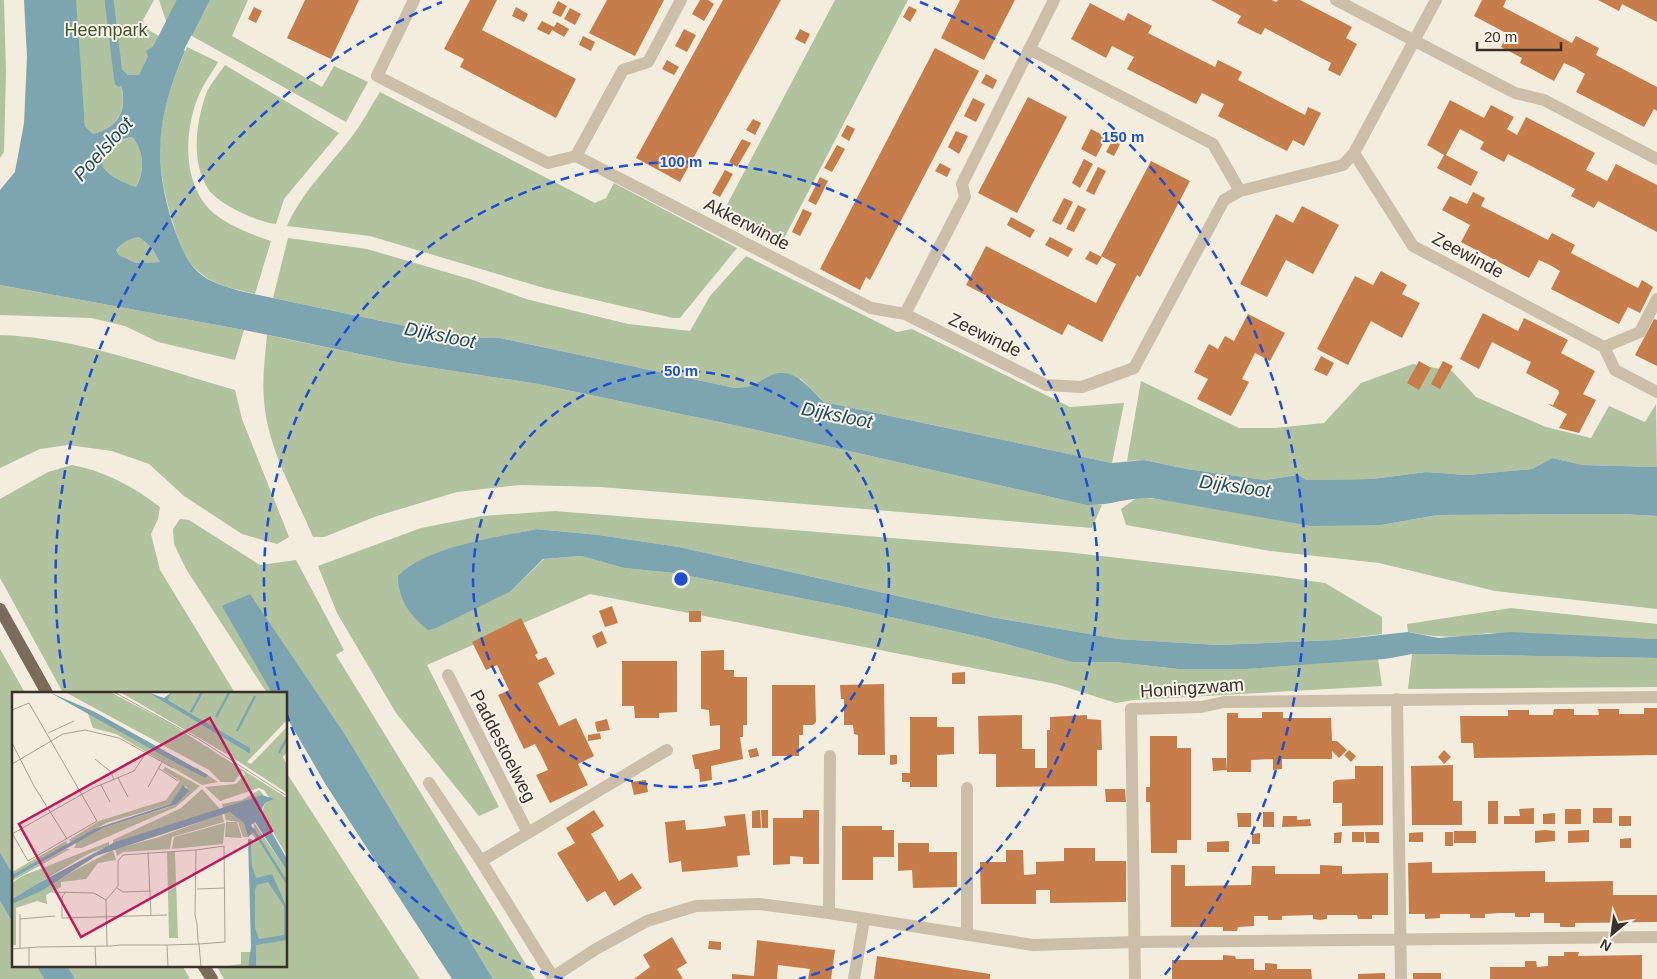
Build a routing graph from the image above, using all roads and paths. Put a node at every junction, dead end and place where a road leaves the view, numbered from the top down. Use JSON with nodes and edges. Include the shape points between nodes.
{"nodes":[{"id":1,"x":414,"y":0,"type":"edge"},
{"id":2,"x":681,"y":0,"type":"edge"},
{"id":3,"x":1054,"y":0,"type":"edge"},
{"id":4,"x":1336,"y":0,"type":"edge"},
{"id":5,"x":1436,"y":0,"type":"edge"},
{"id":6,"x":1415,"y":41,"type":"junction"},
{"id":7,"x":1029,"y":49,"type":"junction"},
{"id":8,"x":1354,"y":153,"type":"junction"},
{"id":9,"x":576,"y":156,"type":"junction"},
{"id":10,"x":1657,"y":159,"type":"edge"},
{"id":11,"x":1240,"y":191,"type":"junction"},
{"id":12,"x":1657,"y":299,"type":"edge"},
{"id":13,"x":905,"y":314,"type":"junction"},
{"id":14,"x":1604,"y":347,"type":"junction"},
{"id":15,"x":1657,"y":392,"type":"edge"},
{"id":16,"x":0,"y":609,"type":"edge"},
{"id":17,"x":448,"y":675,"type":"dead end"},
{"id":18,"x":46,"y":692,"type":"edge"},
{"id":19,"x":1657,"y":697,"type":"edge"},
{"id":20,"x":1397,"y":699,"type":"junction"},
{"id":21,"x":667,"y":750,"type":"dead end"},
{"id":22,"x":830,"y":756,"type":"dead end"},
{"id":23,"x":429,"y":784,"type":"dead end"},
{"id":24,"x":967,"y":788,"type":"dead end"},
{"id":25,"x":528,"y":833,"type":"junction"},
{"id":26,"x":481,"y":860,"type":"junction"},
{"id":27,"x":829,"y":913,"type":"junction"},
{"id":28,"x":864,"y":919,"type":"junction"},
{"id":29,"x":967,"y":935,"type":"junction"},
{"id":30,"x":1657,"y":937,"type":"edge"},
{"id":31,"x":1400,"y":938,"type":"junction"},
{"id":32,"x":1136,"y":942,"type":"junction"},
{"id":33,"x":204,"y":966,"type":"edge"},
{"id":34,"x":554,"y":978,"type":"edge"},
{"id":35,"x":212,"y":979,"type":"edge"},
{"id":36,"x":854,"y":979,"type":"edge"},
{"id":37,"x":1135,"y":979,"type":"edge"},
{"id":38,"x":1401,"y":979,"type":"edge"}],
"edges":[{"from":1,"to":9,"type":"street","via":[[376,76],[548,163]]},
{"from":2,"to":9,"type":"street","via":[[648,62],[623,70]]},
{"from":3,"to":7,"type":"street"},
{"from":4,"to":6,"type":"street"},
{"from":5,"to":6,"type":"street","name":"Zeewinde"},
{"from":6,"to":8,"type":"street","name":"Zeewinde"},
{"from":6,"to":10,"type":"street","via":[[1515,93],[1544,100]]},
{"from":7,"to":11,"type":"street","via":[[1213,144]]},
{"from":7,"to":13,"type":"street","via":[[962,184],[965,197]]},
{"from":8,"to":11,"type":"street","name":"Zeewinde","via":[[1343,165]]},
{"from":8,"to":14,"type":"street","name":"Zeewinde","via":[[1413,246]]},
{"from":9,"to":13,"type":"street","name":"Akkerwinde","via":[[871,308]]},
{"from":11,"to":13,"type":"street","name":"Zeewinde","via":[[1224,200],[1134,368],[1091,384],[1082,387],[1046,384]]},
{"from":12,"to":14,"type":"street","via":[[1640,332]]},
{"from":14,"to":15,"type":"street","via":[[1615,370]]},
{"from":16,"to":18,"type":"main road"},
{"from":17,"to":25,"type":"street","name":"Paddestoelweg"},
{"from":19,"to":20,"type":"street","name":"Honingzwam"},
{"from":20,"to":31,"type":"street"},
{"from":20,"to":32,"type":"street","name":"Honingzwam","via":[[1224,702],[1200,707],[1131,709]]},
{"from":21,"to":25,"type":"street","name":"Paddestoelweg"},
{"from":22,"to":27,"type":"street"},
{"from":23,"to":26,"type":"street"},
{"from":24,"to":29,"type":"street"},
{"from":25,"to":26,"type":"street","name":"Paddestoelweg"},
{"from":26,"to":34,"type":"street"},
{"from":27,"to":28,"type":"street"},
{"from":27,"to":34,"type":"street","via":[[759,904],[696,906],[647,921],[596,949]]},
{"from":28,"to":29,"type":"street"},
{"from":28,"to":36,"type":"street"},
{"from":29,"to":32,"type":"street","via":[[1032,945]]},
{"from":30,"to":31,"type":"street"},
{"from":31,"to":32,"type":"street"},
{"from":31,"to":38,"type":"street"},
{"from":32,"to":37,"type":"street"},
{"from":33,"to":35,"type":"main road"}]}
